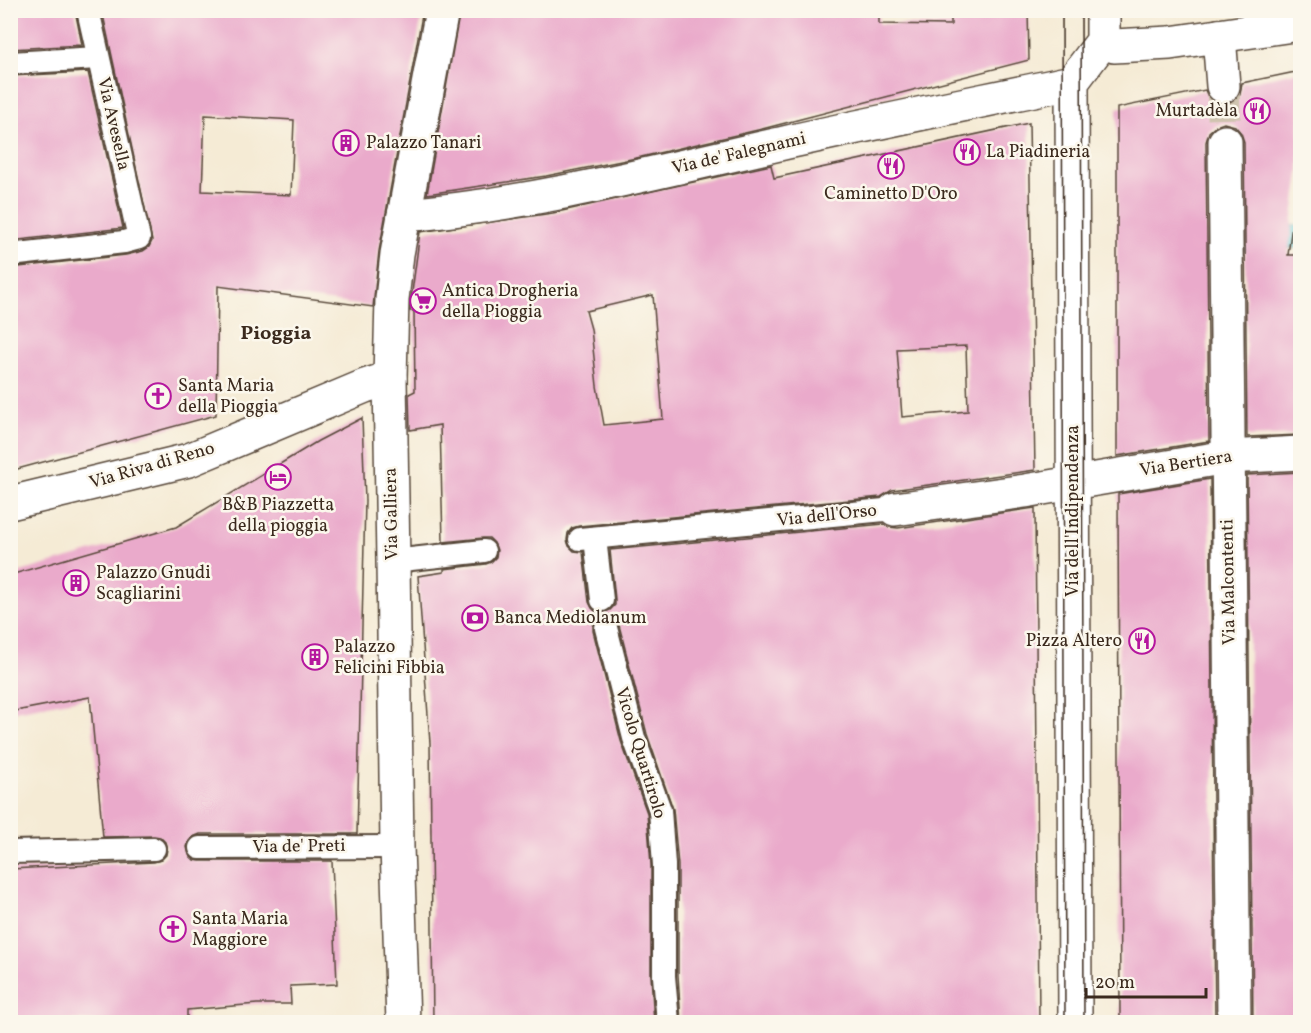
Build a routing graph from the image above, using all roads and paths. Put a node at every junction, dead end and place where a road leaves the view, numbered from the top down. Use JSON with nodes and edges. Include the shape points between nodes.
{"nodes":[{"id":1,"x":88,"y":10,"type":"edge"},
{"id":2,"x":442,"y":10,"type":"edge"},
{"id":3,"x":1300,"y":24,"type":"edge"},
{"id":4,"x":1103,"y":26,"type":"edge"},
{"id":5,"x":1219,"y":36,"type":"junction"},
{"id":6,"x":98,"y":58,"type":"junction"},
{"id":7,"x":10,"y":63,"type":"edge"},
{"id":8,"x":1072,"y":82,"type":"junction"},
{"id":9,"x":1223,"y":86,"type":"tunnel mouth"},
{"id":10,"x":1225,"y":142,"type":"tunnel mouth"},
{"id":11,"x":404,"y":215,"type":"junction"},
{"id":12,"x":10,"y":255,"type":"edge"},
{"id":13,"x":390,"y":378,"type":"junction"},
{"id":14,"x":1300,"y":453,"type":"edge"},
{"id":15,"x":1227,"y":457,"type":"junction"},
{"id":16,"x":1073,"y":482,"type":"junction"},
{"id":17,"x":10,"y":503,"type":"edge"},
{"id":18,"x":895,"y":509,"type":"joint"},
{"id":19,"x":484,"y":551,"type":"dead end"},
{"id":20,"x":393,"y":561,"type":"junction"},
{"id":21,"x":602,"y":600,"type":"dead end"},
{"id":22,"x":606,"y":628,"type":"dead end"},
{"id":23,"x":397,"y":846,"type":"junction"},
{"id":24,"x":200,"y":848,"type":"dead end"},
{"id":25,"x":154,"y":849,"type":"dead end"},
{"id":26,"x":10,"y":852,"type":"edge"},
{"id":27,"x":403,"y":1023,"type":"edge"},
{"id":28,"x":668,"y":1023,"type":"edge"},
{"id":29,"x":1074,"y":1023,"type":"edge"},
{"id":30,"x":1234,"y":1023,"type":"edge"}],
"edges":[{"from":1,"to":6,"type":"lane","name":"Via Avesella"},
{"from":2,"to":11,"type":"street","name":"Via Galliera"},
{"from":3,"to":5,"type":"street"},
{"from":4,"to":5,"type":"street","via":[[1114,46]]},
{"from":4,"to":8,"type":"street"},
{"from":5,"to":9,"type":"street"},
{"from":6,"to":7,"type":"lane"},
{"from":6,"to":12,"type":"lane","name":"Via Avesella","via":[[139,238]]},
{"from":8,"to":11,"type":"street","name":"Via de' Falegnami","via":[[594,187]]},
{"from":8,"to":16,"type":"street","name":"Via dell'Indipendenza"},
{"from":10,"to":15,"type":"street","name":"Via Malcontenti"},
{"from":11,"to":13,"type":"street","name":"Via Galliera","via":[[392,299]]},
{"from":13,"to":17,"type":"street","name":"Via Riva di Reno","via":[[189,460]]},
{"from":13,"to":20,"type":"street","name":"Via Galliera"},
{"from":14,"to":15,"type":"street","name":"Via Bertiera"},
{"from":15,"to":16,"type":"street","name":"Via Bertiera"},
{"from":15,"to":30,"type":"street","name":"Via Malcontenti"},
{"from":16,"to":18,"type":"street","name":"Via dell'Orso"},
{"from":16,"to":29,"type":"street","name":"Via dell'Indipendenza"},
{"from":18,"to":21,"type":"lane","name":"Via dell'Orso","via":[[587,539]]},
{"from":19,"to":20,"type":"lane"},
{"from":20,"to":23,"type":"street","name":"Via Galliera"},
{"from":22,"to":28,"type":"lane","name":"Vicolo Quartirolo","via":[[634,738],[660,810]]},
{"from":23,"to":24,"type":"lane","name":"Via de' Preti"},
{"from":23,"to":27,"type":"street","name":"Via Galliera"},
{"from":25,"to":26,"type":"lane"}]}
